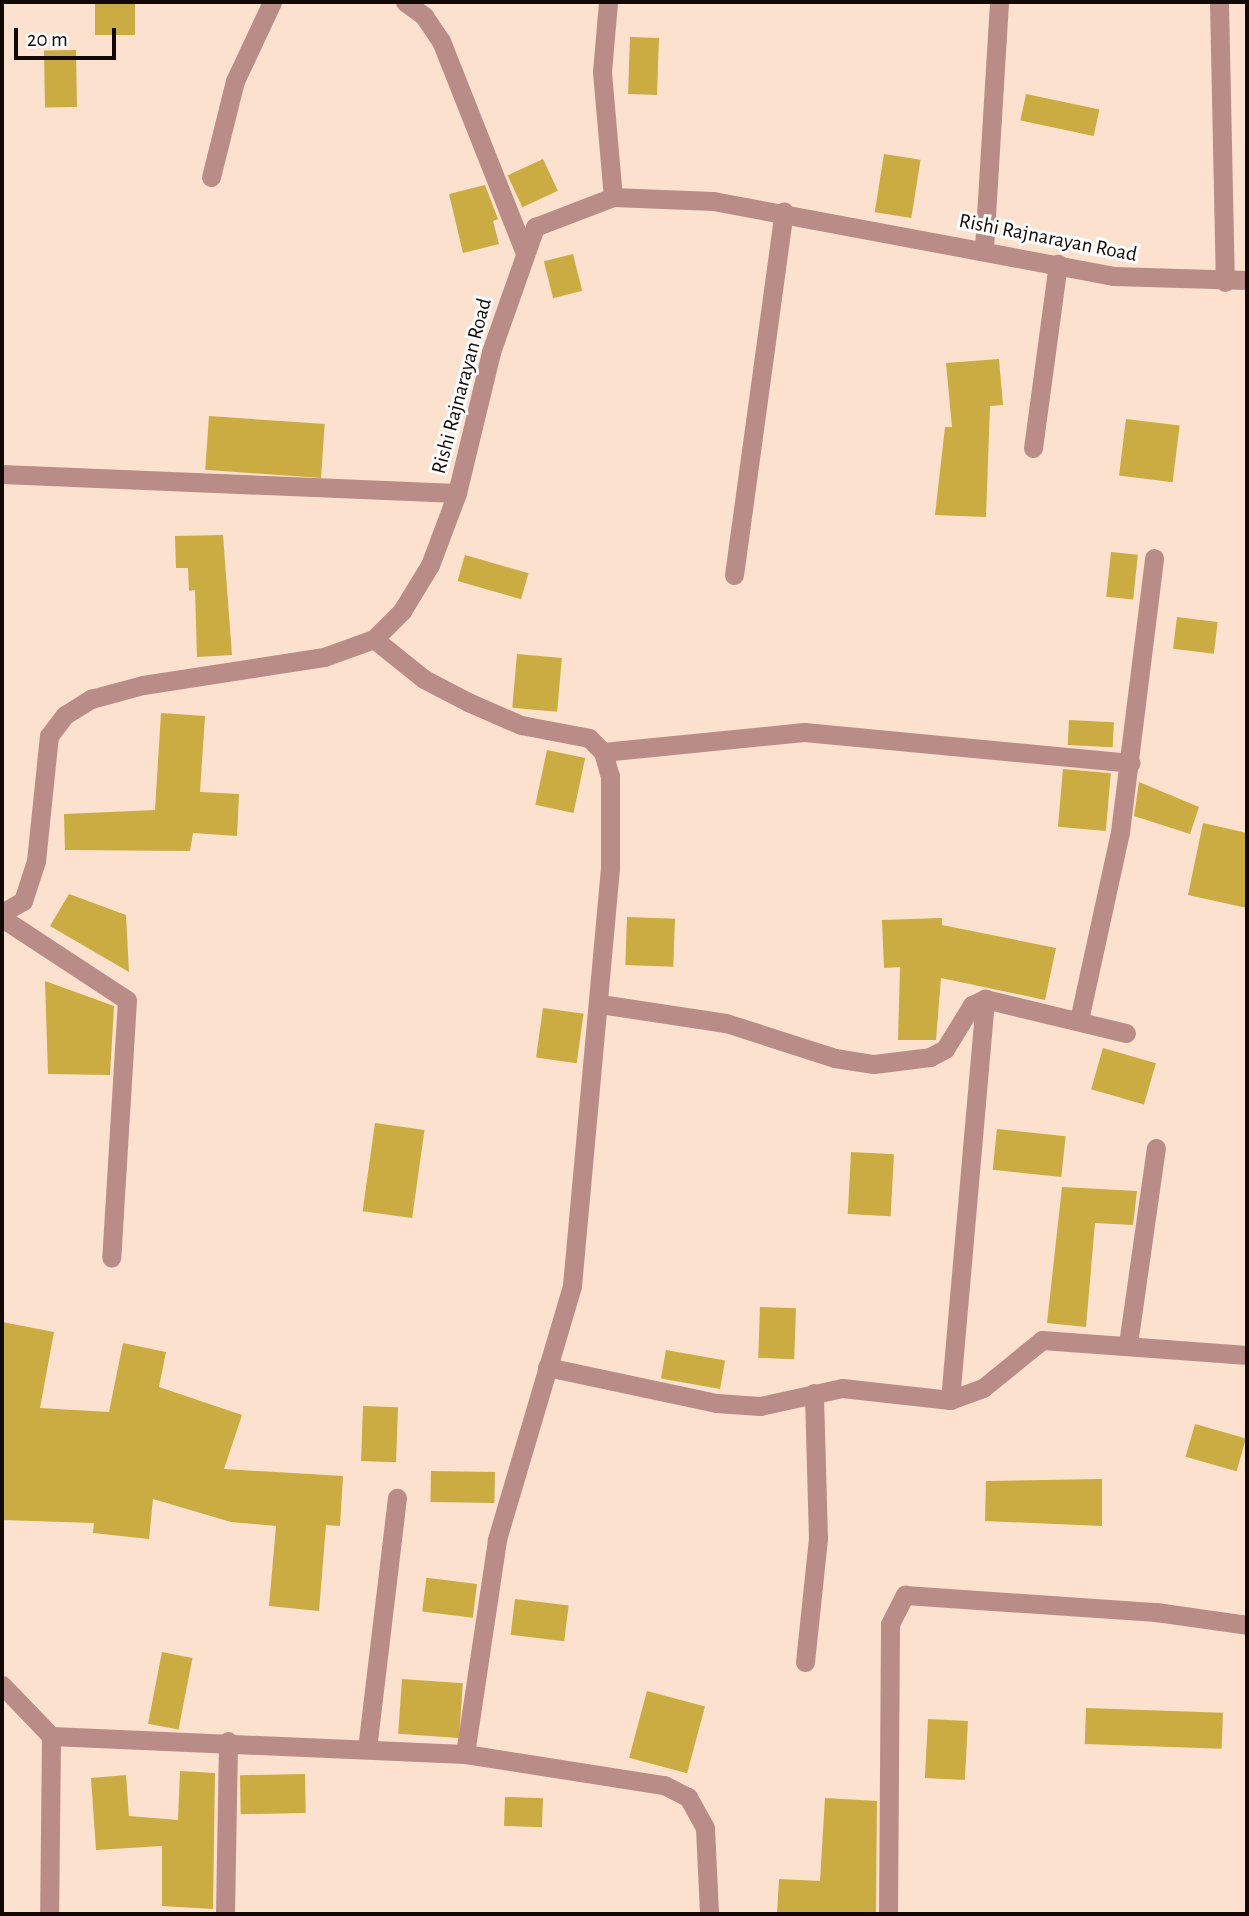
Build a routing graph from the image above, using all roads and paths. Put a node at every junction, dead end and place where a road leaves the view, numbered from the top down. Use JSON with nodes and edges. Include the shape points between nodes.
{"nodes":[{"id":1,"x":272,"y":2,"type":"edge"},
{"id":2,"x":405,"y":2,"type":"edge"},
{"id":3,"x":608,"y":2,"type":"edge"},
{"id":4,"x":999,"y":2,"type":"edge"},
{"id":5,"x":1219,"y":2,"type":"edge"},
{"id":6,"x":211,"y":177,"type":"dead end"},
{"id":7,"x":613,"y":197,"type":"junction"},
{"id":8,"x":784,"y":211,"type":"junction"},
{"id":9,"x":984,"y":248,"type":"junction"},
{"id":10,"x":525,"y":253,"type":"junction"},
{"id":11,"x":1058,"y":264,"type":"junction"},
{"id":12,"x":1247,"y":280,"type":"edge"},
{"id":13,"x":1225,"y":282,"type":"junction"},
{"id":14,"x":1033,"y":448,"type":"dead end"},
{"id":15,"x":2,"y":474,"type":"edge"},
{"id":16,"x":457,"y":493,"type":"junction"},
{"id":17,"x":1154,"y":558,"type":"dead end"},
{"id":18,"x":734,"y":575,"type":"dead end"},
{"id":19,"x":374,"y":639,"type":"junction"},
{"id":20,"x":603,"y":752,"type":"junction"},
{"id":21,"x":1131,"y":763,"type":"junction"},
{"id":22,"x":2,"y":916,"type":"edge"},
{"id":23,"x":985,"y":999,"type":"junction"},
{"id":24,"x":600,"y":1004,"type":"junction"},
{"id":25,"x":1079,"y":1020,"type":"junction"},
{"id":26,"x":1126,"y":1033,"type":"dead end"},
{"id":27,"x":1156,"y":1148,"type":"dead end"},
{"id":28,"x":111,"y":1258,"type":"dead end"},
{"id":29,"x":1128,"y":1344,"type":"junction"},
{"id":30,"x":1247,"y":1355,"type":"edge"},
{"id":31,"x":547,"y":1367,"type":"junction"},
{"id":32,"x":814,"y":1393,"type":"junction"},
{"id":33,"x":950,"y":1400,"type":"junction"},
{"id":34,"x":397,"y":1498,"type":"dead end"},
{"id":35,"x":1247,"y":1625,"type":"edge"},
{"id":36,"x":805,"y":1662,"type":"dead end"},
{"id":37,"x":2,"y":1685,"type":"edge"},
{"id":38,"x":51,"y":1736,"type":"junction"},
{"id":39,"x":228,"y":1741,"type":"junction"},
{"id":40,"x":368,"y":1749,"type":"junction"},
{"id":41,"x":465,"y":1755,"type":"junction"},
{"id":42,"x":49,"y":1914,"type":"edge"},
{"id":43,"x":225,"y":1914,"type":"edge"},
{"id":44,"x":709,"y":1914,"type":"edge"},
{"id":45,"x":888,"y":1914,"type":"edge"}],
"edges":[{"from":1,"to":6,"type":"street","via":[[238,71]]},
{"from":2,"to":10,"type":"street","via":[[424,16],[441,41]]},
{"from":3,"to":7,"type":"street","via":[[602,72]]},
{"from":4,"to":9,"type":"street"},
{"from":5,"to":13,"type":"street"},
{"from":7,"to":8,"type":"street","name":"Rishi Rajnarayan Road"},
{"from":7,"to":10,"type":"street","name":"Rishi Rajnarayan Road","via":[[535,227]]},
{"from":8,"to":9,"type":"street","name":"Rishi Rajnarayan Road"},
{"from":8,"to":18,"type":"street"},
{"from":9,"to":11,"type":"street","name":"Rishi Rajnarayan Road"},
{"from":10,"to":16,"type":"street","name":"Rishi Rajnarayan Road","via":[[491,352]]},
{"from":11,"to":13,"type":"street","name":"Rishi Rajnarayan Road","via":[[1158,282]]},
{"from":11,"to":14,"type":"street"},
{"from":12,"to":13,"type":"street","name":"Rishi Rajnarayan Road"},
{"from":15,"to":16,"type":"street"},
{"from":16,"to":19,"type":"street","name":"Rishi Rajnarayan Road","via":[[430,565],[402,611]]},
{"from":17,"to":21,"type":"street"},
{"from":19,"to":20,"type":"street","via":[[424,678],[468,702],[521,724],[589,738]]},
{"from":19,"to":22,"type":"street","name":"Rishi Rajnarayan Road","via":[[324,657],[143,685],[91,699],[65,715],[49,736],[36,861],[23,901]]},
{"from":20,"to":21,"type":"street","via":[[804,732]]},
{"from":20,"to":24,"type":"street","via":[[612,812]]},
{"from":21,"to":25,"type":"street"},
{"from":22,"to":28,"type":"street","via":[[127,1000]]},
{"from":23,"to":24,"type":"street","via":[[972,1004],[945,1049],[930,1058],[874,1064],[835,1058],[726,1023]]},
{"from":23,"to":25,"type":"street"},
{"from":23,"to":33,"type":"street"},
{"from":24,"to":31,"type":"street","via":[[572,1286]]},
{"from":25,"to":26,"type":"street"},
{"from":27,"to":29,"type":"street"},
{"from":29,"to":30,"type":"street"},
{"from":29,"to":33,"type":"street","via":[[1042,1340],[983,1388]]},
{"from":31,"to":32,"type":"street","via":[[716,1403],[760,1406]]},
{"from":31,"to":41,"type":"street","via":[[497,1540]]},
{"from":32,"to":33,"type":"street","via":[[842,1388]]},
{"from":32,"to":36,"type":"street","via":[[818,1539]]},
{"from":34,"to":40,"type":"street"},
{"from":35,"to":45,"type":"street","via":[[1156,1612],[905,1595],[890,1624]]},
{"from":37,"to":38,"type":"street"},
{"from":38,"to":39,"type":"street"},
{"from":38,"to":42,"type":"street"},
{"from":39,"to":40,"type":"street"},
{"from":39,"to":43,"type":"street"},
{"from":40,"to":41,"type":"street"},
{"from":41,"to":44,"type":"street","via":[[678,1789],[705,1828]]}]}
